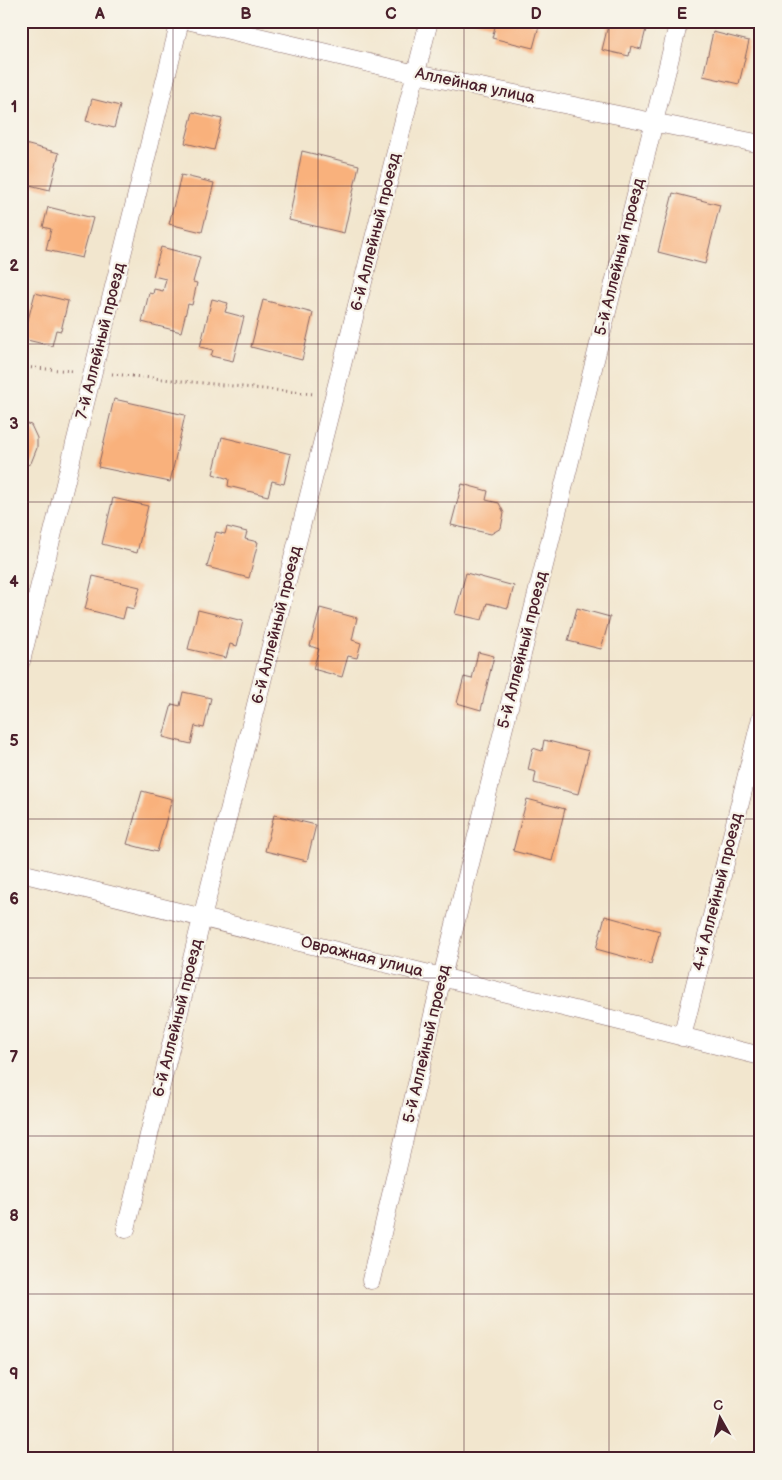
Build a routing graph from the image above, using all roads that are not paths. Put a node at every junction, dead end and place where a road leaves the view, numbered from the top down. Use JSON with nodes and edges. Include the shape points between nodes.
{"nodes":[{"id":1,"x":180,"y":21,"type":"edge"},
{"id":2,"x":191,"y":21,"type":"edge"},
{"id":3,"x":429,"y":21,"type":"edge"},
{"id":4,"x":679,"y":21,"type":"edge"},
{"id":5,"x":416,"y":74,"type":"junction"},
{"id":6,"x":653,"y":123,"type":"junction"},
{"id":7,"x":761,"y":144,"type":"edge"},
{"id":8,"x":21,"y":661,"type":"edge"},
{"id":9,"x":761,"y":718,"type":"edge"},
{"id":10,"x":21,"y":873,"type":"edge"},
{"id":11,"x":202,"y":918,"type":"junction"},
{"id":12,"x":442,"y":977,"type":"junction"},
{"id":13,"x":682,"y":1037,"type":"junction"},
{"id":14,"x":761,"y":1056,"type":"edge"},
{"id":15,"x":126,"y":1229,"type":"dead end"},
{"id":16,"x":371,"y":1280,"type":"dead end"}],
"edges":[{"from":1,"to":8,"type":"street","name":"7-й Аллейный проезд"},
{"from":2,"to":5,"type":"street","name":"Аллейная улица"},
{"from":3,"to":5,"type":"street","name":"6-й Аллейный проезд"},
{"from":4,"to":6,"type":"street","name":"5-й Аллейный проезд"},
{"from":5,"to":6,"type":"street","name":"Аллейная улица"},
{"from":5,"to":11,"type":"street","name":"6-й Аллейный проезд"},
{"from":6,"to":7,"type":"street","name":"Аллейная улица"},
{"from":6,"to":12,"type":"street","name":"5-й Аллейный проезд"},
{"from":9,"to":13,"type":"street","name":"4-й Аллейный проезд"},
{"from":10,"to":11,"type":"street","name":"Овражная улица"},
{"from":11,"to":12,"type":"street","name":"Овражная улица"},
{"from":11,"to":15,"type":"street","name":"6-й Аллейный проезд"},
{"from":12,"to":13,"type":"street","name":"Овражная улица"},
{"from":12,"to":16,"type":"street","name":"5-й Аллейный проезд"},
{"from":13,"to":14,"type":"street","name":"Овражная улица"}]}
